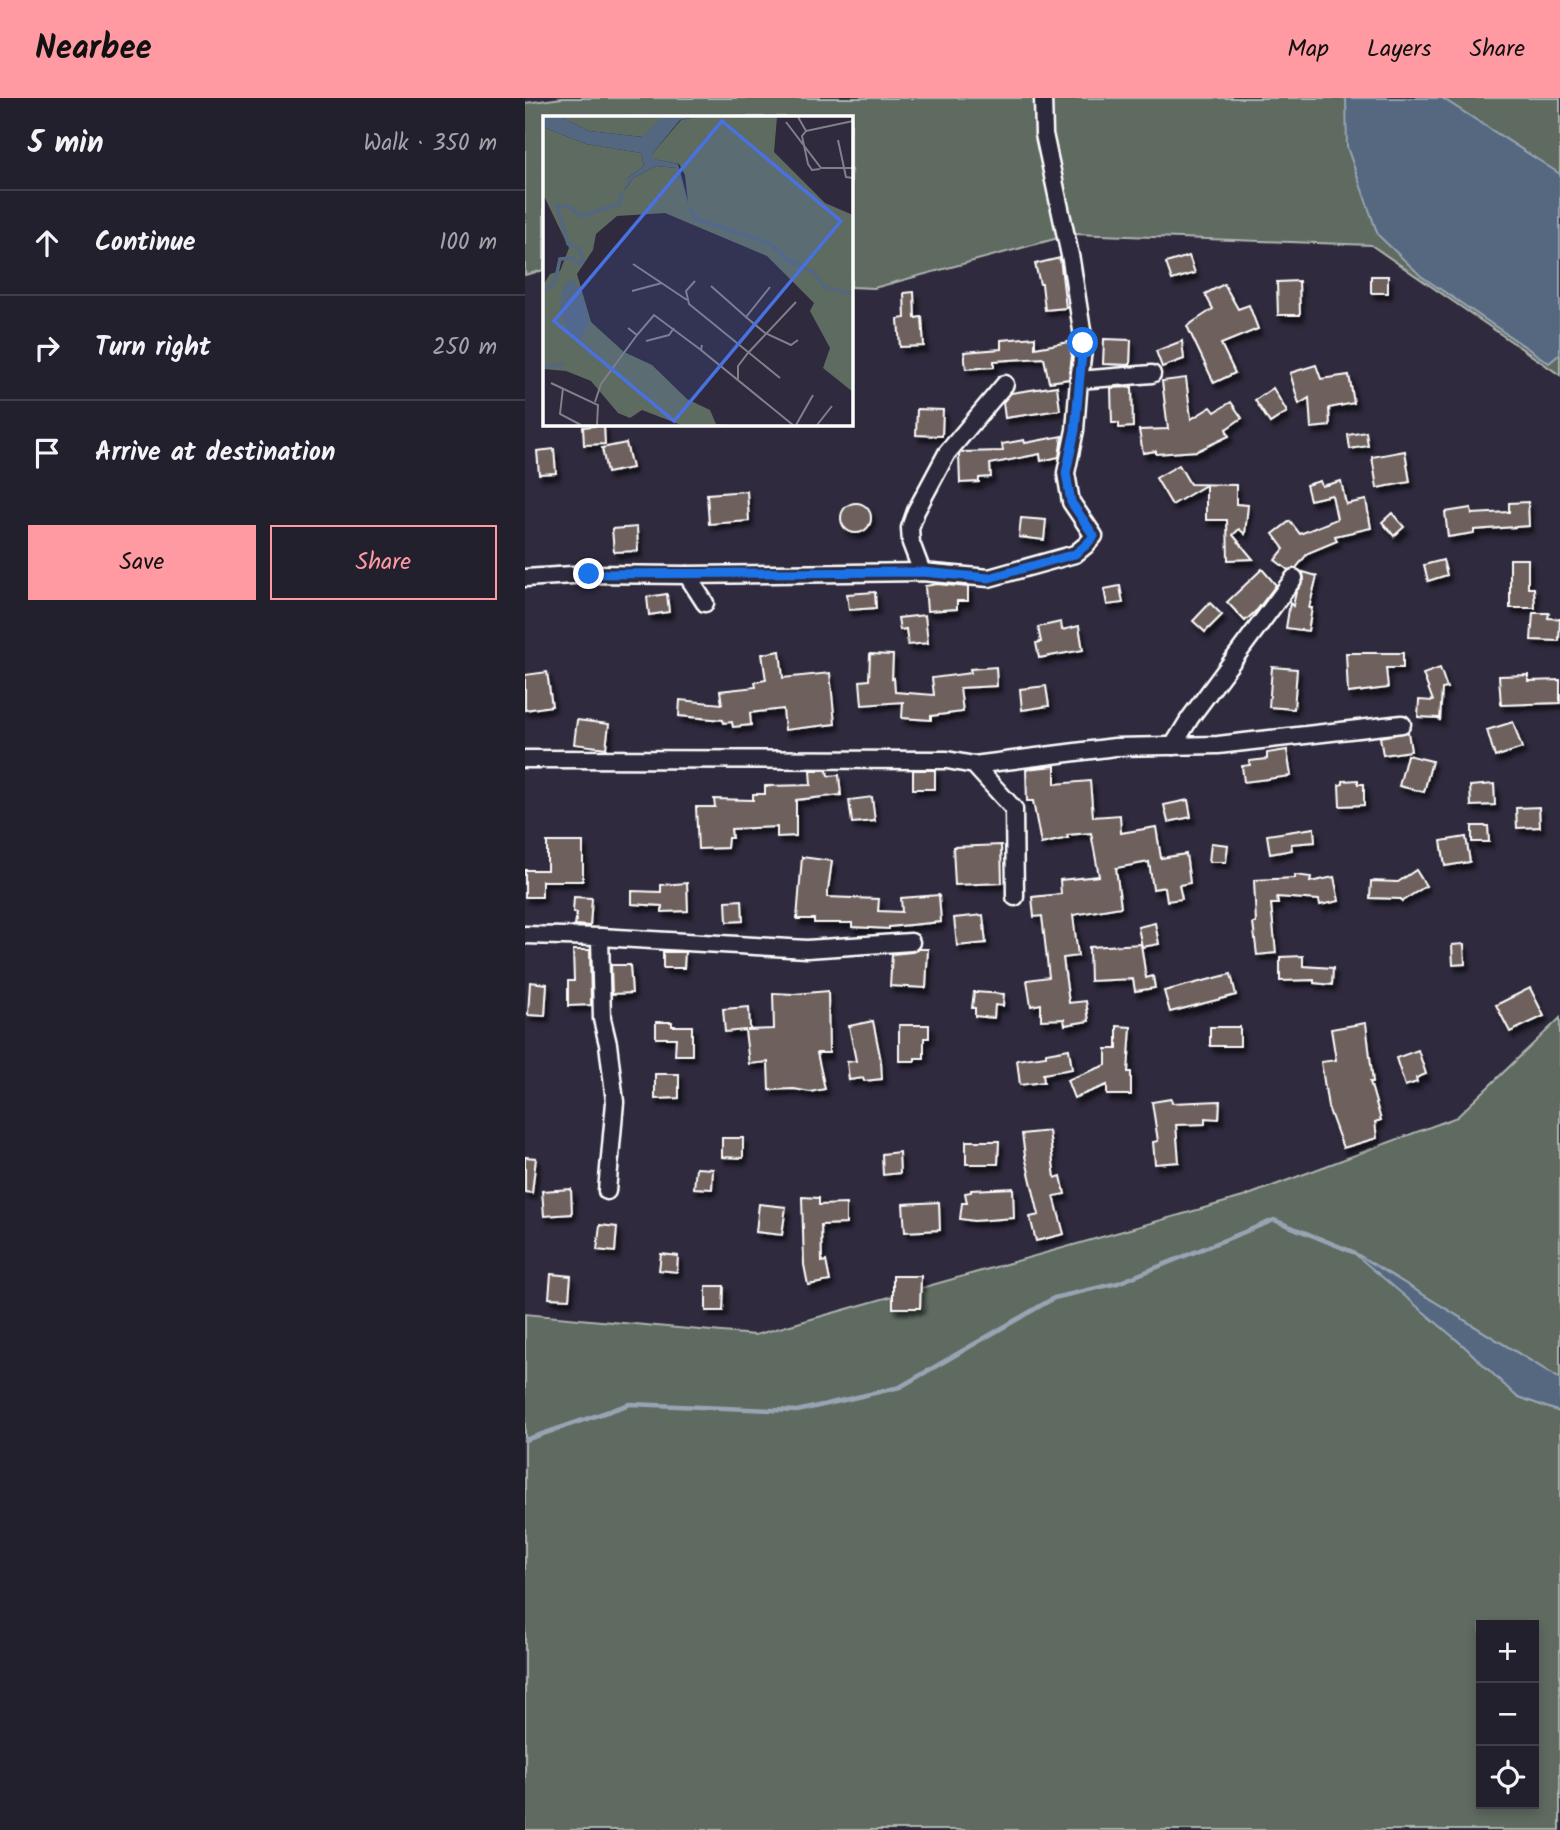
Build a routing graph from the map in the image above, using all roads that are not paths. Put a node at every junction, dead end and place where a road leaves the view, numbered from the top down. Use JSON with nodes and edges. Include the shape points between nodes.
{"nodes":[{"id":1,"x":1043,"y":98,"type":"edge"},
{"id":2,"x":1152,"y":374,"type":"dead end"},
{"id":3,"x":1079,"y":380,"type":"junction"},
{"id":4,"x":1005,"y":383,"type":"dead end"},
{"id":5,"x":922,"y":572,"type":"junction"},
{"id":6,"x":687,"y":575,"type":"junction"},
{"id":7,"x":525,"y":578,"type":"edge"},
{"id":8,"x":1294,"y":578,"type":"dead end"},
{"id":9,"x":705,"y":603,"type":"dead end"},
{"id":10,"x":1402,"y":724,"type":"dead end"},
{"id":11,"x":1173,"y":746,"type":"junction"},
{"id":12,"x":525,"y":759,"type":"edge"},
{"id":13,"x":974,"y":765,"type":"junction"},
{"id":14,"x":1015,"y":897,"type":"dead end"},
{"id":15,"x":525,"y":934,"type":"edge"},
{"id":16,"x":600,"y":937,"type":"junction"},
{"id":17,"x":911,"y":942,"type":"dead end"},
{"id":18,"x":607,"y":1191,"type":"dead end"}],
"edges":[{"from":1,"to":3,"type":"street","via":[[1044,134],[1083,343]]},
{"from":2,"to":3,"type":"street"},
{"from":3,"to":5,"type":"street","via":[[1066,473],[1071,502],[1094,536],[1075,554],[989,578]]},
{"from":4,"to":5,"type":"street","via":[[947,453],[916,511],[911,543]]},
{"from":5,"to":6,"type":"street"},
{"from":6,"to":7,"type":"street"},
{"from":6,"to":9,"type":"street"},
{"from":8,"to":11,"type":"street"},
{"from":10,"to":11,"type":"street","via":[[1218,746]]},
{"from":11,"to":13,"type":"street","via":[[1115,747]]},
{"from":12,"to":13,"type":"street","via":[[947,761]]},
{"from":13,"to":14,"type":"street","via":[[1014,809]]},
{"from":15,"to":16,"type":"street"},
{"from":16,"to":17,"type":"street","via":[[807,949]]},
{"from":16,"to":18,"type":"street","via":[[602,1019],[615,1102]]}]}
